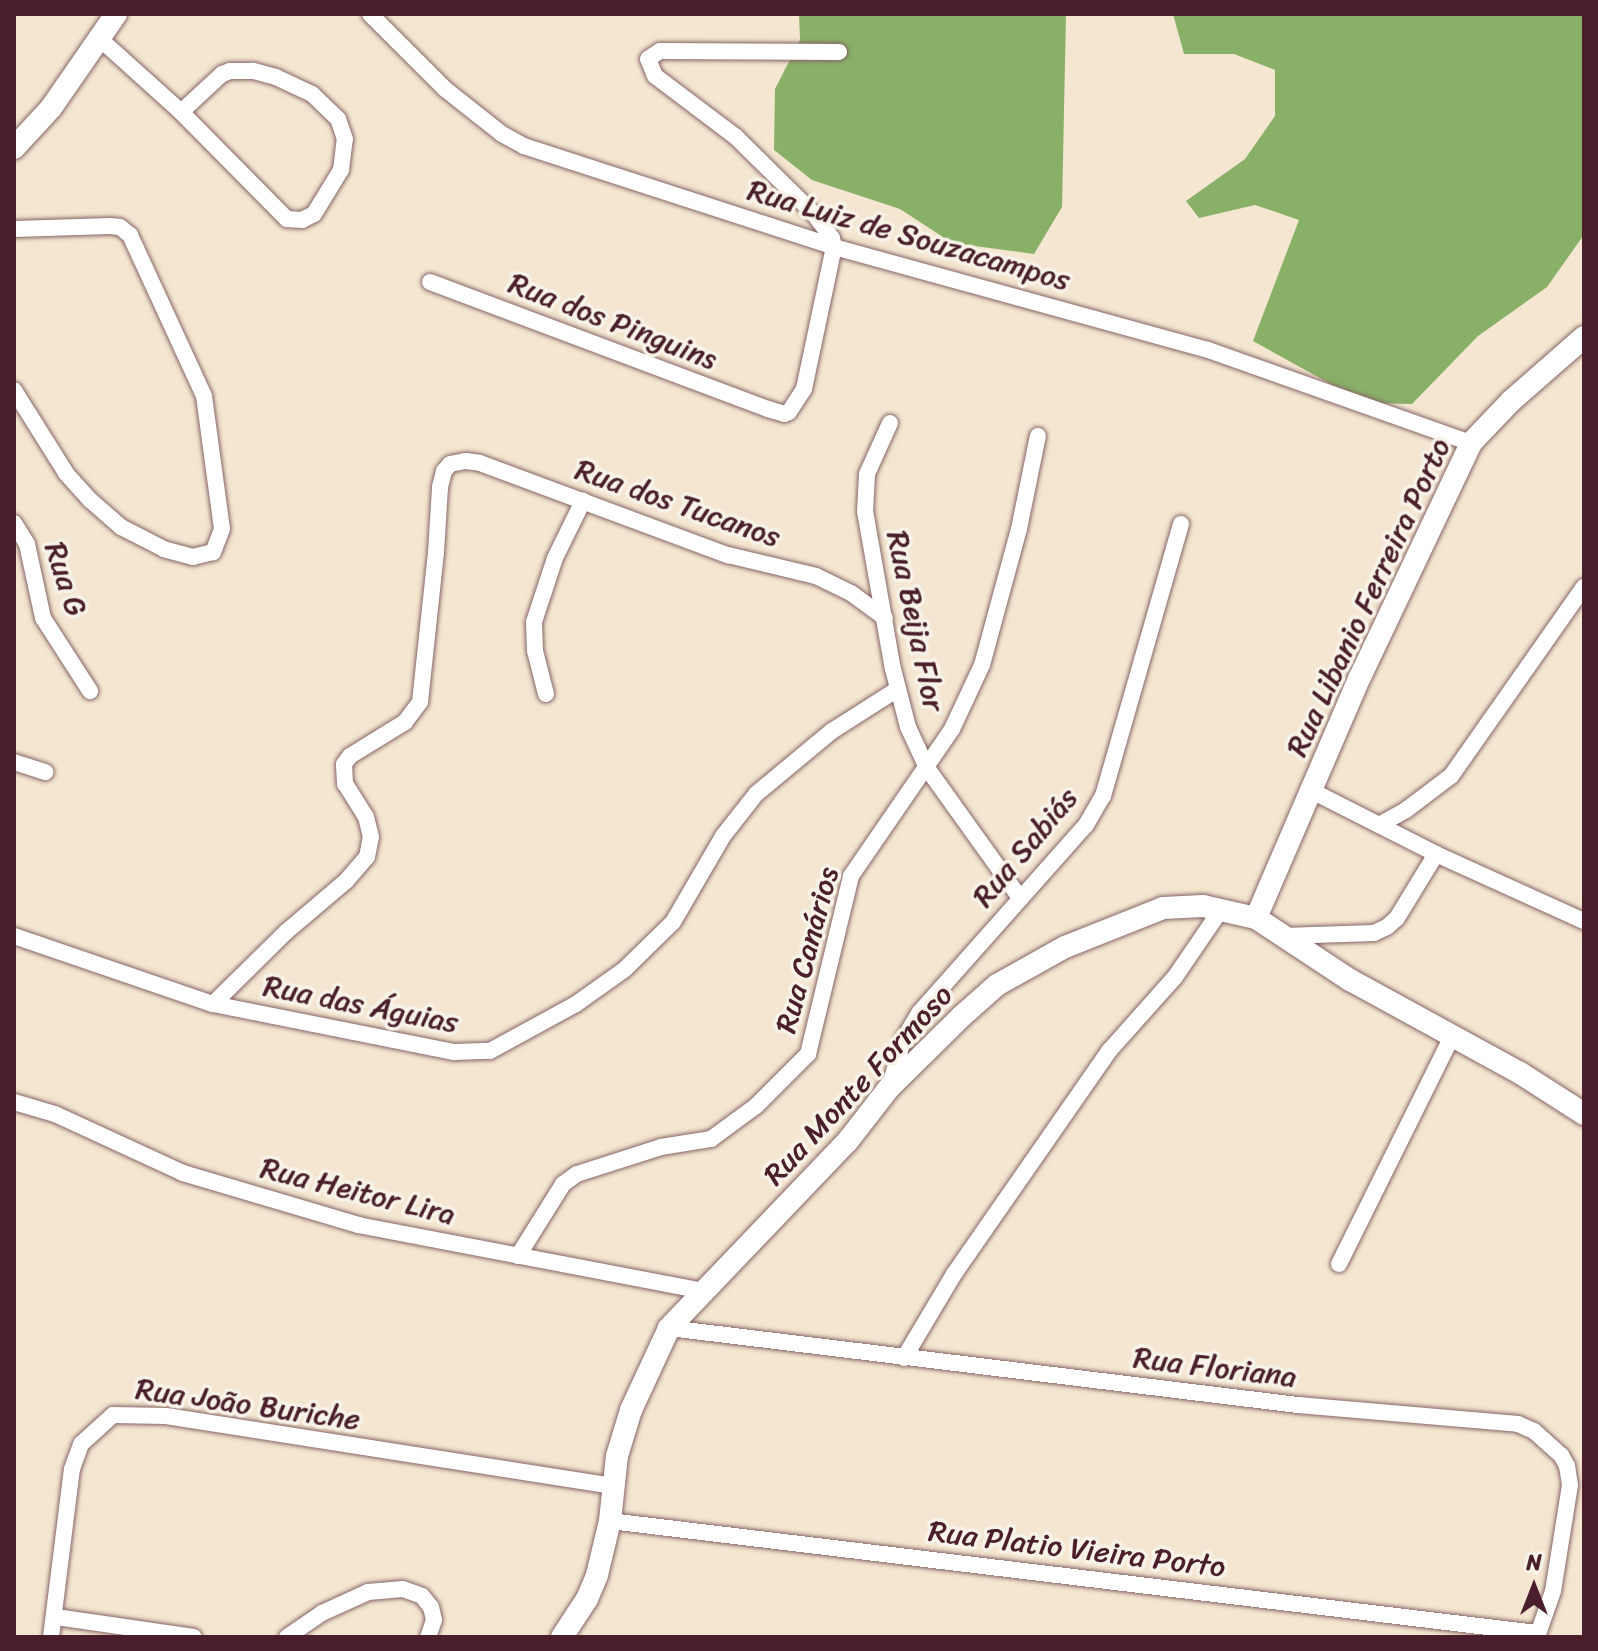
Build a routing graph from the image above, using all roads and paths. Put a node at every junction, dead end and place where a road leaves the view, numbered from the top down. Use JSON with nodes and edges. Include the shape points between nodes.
{"nodes":[{"id":1,"x":116,"y":14,"type":"edge"},
{"id":2,"x":370,"y":14,"type":"edge"},
{"id":3,"x":100,"y":39,"type":"junction"},
{"id":4,"x":839,"y":52,"type":"dead end"},
{"id":5,"x":181,"y":112,"type":"junction"},
{"id":6,"x":14,"y":148,"type":"edge"},
{"id":7,"x":14,"y":229,"type":"edge"},
{"id":8,"x":834,"y":247,"type":"junction"},
{"id":9,"x":430,"y":282,"type":"dead end"},
{"id":10,"x":1584,"y":337,"type":"edge"},
{"id":11,"x":14,"y":390,"type":"edge"},
{"id":12,"x":890,"y":423,"type":"dead end"},
{"id":13,"x":1038,"y":436,"type":"dead end"},
{"id":14,"x":1471,"y":443,"type":"junction"},
{"id":15,"x":583,"y":501,"type":"junction"},
{"id":16,"x":14,"y":523,"type":"edge"},
{"id":17,"x":1181,"y":524,"type":"dead end"},
{"id":18,"x":1584,"y":587,"type":"edge"},
{"id":19,"x":885,"y":618,"type":"junction"},
{"id":20,"x":898,"y":689,"type":"junction"},
{"id":21,"x":90,"y":691,"type":"dead end"},
{"id":22,"x":546,"y":694,"type":"dead end"},
{"id":23,"x":14,"y":762,"type":"edge"},
{"id":24,"x":927,"y":768,"type":"junction"},
{"id":25,"x":45,"y":772,"type":"dead end"},
{"id":26,"x":1312,"y":791,"type":"junction"},
{"id":27,"x":1379,"y":825,"type":"junction"},
{"id":28,"x":1436,"y":854,"type":"junction"},
{"id":29,"x":1020,"y":898,"type":"junction"},
{"id":30,"x":1222,"y":908,"type":"junction"},
{"id":31,"x":1256,"y":918,"type":"junction"},
{"id":32,"x":1584,"y":921,"type":"edge"},
{"id":33,"x":14,"y":936,"type":"edge"},
{"id":34,"x":1283,"y":936,"type":"junction"},
{"id":35,"x":213,"y":1004,"type":"junction"},
{"id":36,"x":1452,"y":1036,"type":"junction"},
{"id":37,"x":889,"y":1088,"type":"junction"},
{"id":38,"x":14,"y":1102,"type":"edge"},
{"id":39,"x":1584,"y":1114,"type":"edge"},
{"id":40,"x":518,"y":1256,"type":"junction"},
{"id":41,"x":1339,"y":1264,"type":"dead end"},
{"id":42,"x":703,"y":1291,"type":"junction"},
{"id":43,"x":669,"y":1328,"type":"junction"},
{"id":44,"x":904,"y":1358,"type":"junction"},
{"id":45,"x":612,"y":1486,"type":"junction"},
{"id":46,"x":610,"y":1521,"type":"junction"},
{"id":47,"x":56,"y":1617,"type":"junction"},
{"id":48,"x":1537,"y":1635,"type":"edge"},
{"id":49,"x":51,"y":1637,"type":"edge"},
{"id":50,"x":194,"y":1637,"type":"edge"},
{"id":51,"x":287,"y":1637,"type":"edge"},
{"id":52,"x":428,"y":1637,"type":"edge"},
{"id":53,"x":562,"y":1637,"type":"edge"}],
"edges":[{"from":1,"to":3,"type":"street"},
{"from":2,"to":8,"type":"street","name":"Rua Luiz de Souzacampos","via":[[445,89],[524,146]]},
{"from":3,"to":5,"type":"street"},
{"from":3,"to":6,"type":"street","via":[[51,108]]},
{"from":4,"to":8,"type":"street","via":[[660,51],[648,59],[655,76],[736,137],[813,213]]},
{"from":5,"to":5,"type":"street","via":[[293,222],[314,214],[341,170],[345,139],[338,119],[312,94],[276,77],[230,71]]},
{"from":7,"to":11,"type":"street","via":[[110,226],[130,235],[204,396],[222,529],[213,552],[193,557],[121,527],[66,473]]},
{"from":8,"to":9,"type":"street","name":"Rua dos Pinguins","via":[[804,389],[789,412],[777,413]]},
{"from":8,"to":14,"type":"street","name":"Rua Luiz de Souzacampos","via":[[1208,350]]},
{"from":10,"to":14,"type":"street","name":"Rua Libanio Ferreira Porto"},
{"from":12,"to":19,"type":"street","name":"Rua Beija Flor","via":[[865,491]]},
{"from":13,"to":24,"type":"street","name":"Rua Canários","via":[[982,665],[961,714]]},
{"from":14,"to":26,"type":"street","name":"Rua Libanio Ferreira Porto"},
{"from":15,"to":19,"type":"street","name":"Rua dos Tucanos","via":[[728,555],[827,580]]},
{"from":15,"to":22,"type":"street","via":[[555,558],[534,622]]},
{"from":15,"to":35,"type":"street","name":"Rua dos Tucanos","via":[[474,461],[447,466],[440,487],[420,702],[405,722],[344,764],[345,784],[366,817],[371,837],[367,857]]},
{"from":16,"to":21,"type":"street","name":"Rua G","via":[[27,544],[43,618]]},
{"from":17,"to":29,"type":"street","name":"Rua Sabiás","via":[[1103,796],[1086,825]]},
{"from":18,"to":27,"type":"street","via":[[1451,776]]},
{"from":19,"to":20,"type":"street","name":"Rua Beija Flor"},
{"from":20,"to":24,"type":"street","name":"Rua Beija Flor"},
{"from":20,"to":35,"type":"street","name":"Rua das Águias","via":[[832,731],[756,794],[723,836],[673,922],[625,969],[502,1047],[454,1052]]},
{"from":23,"to":25,"type":"street"},
{"from":24,"to":29,"type":"street","name":"Rua Beija Flor"},
{"from":24,"to":40,"type":"street","name":"Rua Canários","via":[[851,876],[808,1054],[756,1106],[711,1139],[661,1147],[577,1174],[563,1184]]},
{"from":26,"to":27,"type":"street"},
{"from":26,"to":31,"type":"street","name":"Rua Libanio Ferreira Porto"},
{"from":27,"to":28,"type":"street"},
{"from":28,"to":32,"type":"street"},
{"from":28,"to":34,"type":"street","via":[[1387,927],[1374,933]]},
{"from":29,"to":37,"type":"street","name":"Rua Sabiás","via":[[919,1013],[903,1040]]},
{"from":30,"to":31,"type":"street","name":"Rua Monte Formoso"},
{"from":30,"to":37,"type":"street","name":"Rua Monte Formoso","via":[[1180,906],[1144,913],[1017,973],[982,997]]},
{"from":30,"to":44,"type":"street","via":[[1175,977],[1109,1051],[954,1274]]},
{"from":31,"to":34,"type":"street","name":"Rua Monte Formoso"},
{"from":33,"to":35,"type":"street","name":"Rua das Águias"},
{"from":34,"to":36,"type":"street","name":"Rua Monte Formoso"},
{"from":36,"to":39,"type":"street","name":"Rua Monte Formoso"},
{"from":36,"to":41,"type":"street"},
{"from":37,"to":42,"type":"street","name":"Rua Monte Formoso","via":[[847,1142]]},
{"from":38,"to":40,"type":"street","name":"Rua Heitor Lira","via":[[55,1114],[183,1173],[258,1196],[401,1235]]},
{"from":40,"to":42,"type":"street","name":"Rua Heitor Lira"},
{"from":42,"to":43,"type":"street","name":"Rua Monte Formoso"},
{"from":43,"to":44,"type":"street","name":"Rua Floriana"},
{"from":43,"to":45,"type":"street","name":"Rua Monte Formoso","via":[[631,1410]]},
{"from":44,"to":48,"type":"street","name":"Rua Floriana","via":[[1324,1408],[1500,1419],[1534,1431],[1561,1455],[1570,1485],[1553,1591]]},
{"from":45,"to":46,"type":"street","name":"Rua Monte Formoso"},
{"from":45,"to":47,"type":"street","name":"Rua João Buriche","via":[[166,1416],[113,1415],[81,1444],[72,1469]]},
{"from":46,"to":48,"type":"street","name":"Rua Platio Vieira Porto"},
{"from":46,"to":53,"type":"street","name":"Rua Monte Formoso","via":[[597,1575]]},
{"from":47,"to":49,"type":"street","name":"Rua João Buriche"},
{"from":47,"to":50,"type":"street"},
{"from":51,"to":52,"type":"street","via":[[368,1592],[403,1589],[422,1596],[431,1607],[434,1620]]}]}
